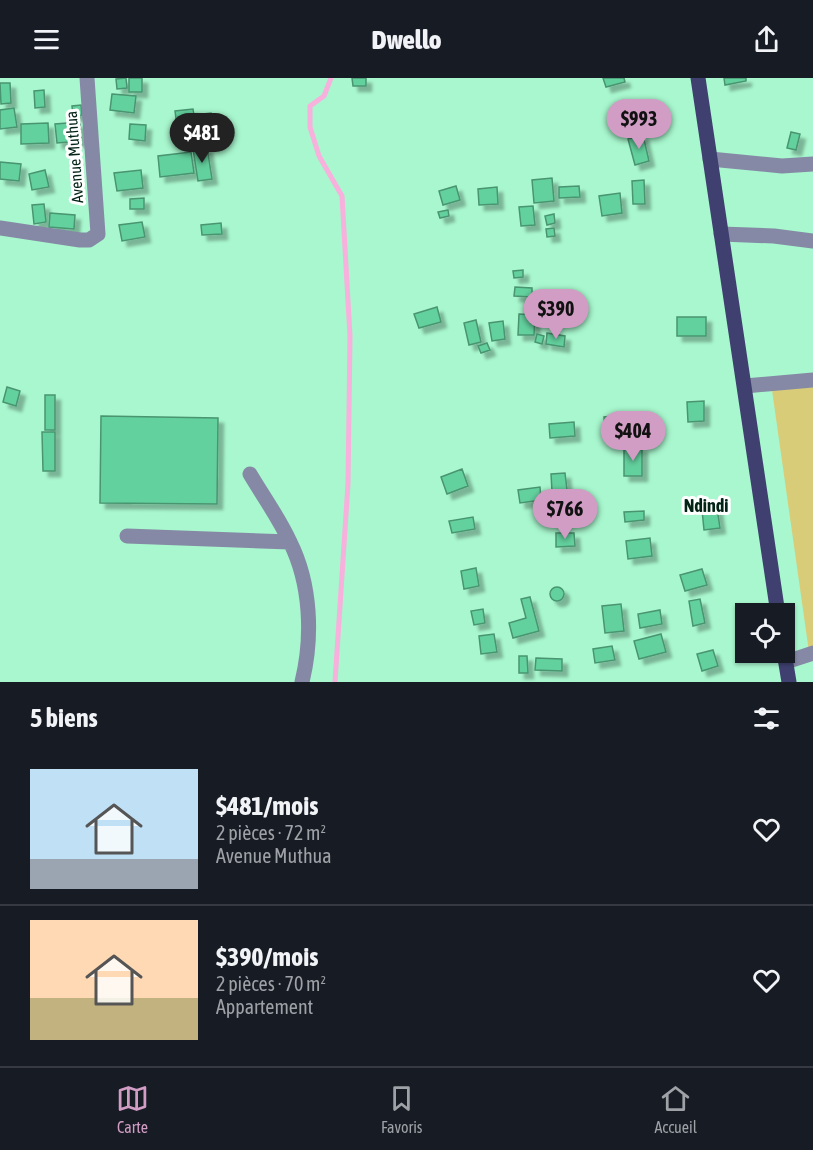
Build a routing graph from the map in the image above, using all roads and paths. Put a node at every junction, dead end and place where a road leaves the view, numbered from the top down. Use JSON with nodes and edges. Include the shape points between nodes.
{"nodes":[{"id":1,"x":87,"y":78,"type":"edge"},
{"id":2,"x":698,"y":78,"type":"edge"},
{"id":3,"x":710,"y":159,"type":"junction"},
{"id":4,"x":813,"y":164,"type":"edge"},
{"id":5,"x":0,"y":228,"type":"edge"},
{"id":6,"x":721,"y":234,"type":"junction"},
{"id":7,"x":813,"y":241,"type":"edge"},
{"id":8,"x":813,"y":380,"type":"edge"},
{"id":9,"x":745,"y":386,"type":"junction"},
{"id":10,"x":250,"y":474,"type":"dead end"},
{"id":11,"x":127,"y":536,"type":"dead end"},
{"id":12,"x":290,"y":542,"type":"junction"},
{"id":13,"x":776,"y":603,"type":"edge"},
{"id":14,"x":813,"y":653,"type":"edge"},
{"id":15,"x":795,"y":656,"type":"edge"},
{"id":16,"x":786,"y":663,"type":"edge"},
{"id":17,"x":302,"y":682,"type":"edge"},
{"id":18,"x":789,"y":682,"type":"edge"}],
"edges":[{"from":1,"to":5,"type":"street","name":"Avenue Muthua","via":[[98,234],[80,240]]},
{"from":2,"to":3,"type":"main road"},
{"from":3,"to":4,"type":"street","via":[[782,166]]},
{"from":3,"to":6,"type":"main road"},
{"from":6,"to":7,"type":"street"},
{"from":6,"to":9,"type":"main road"},
{"from":8,"to":9,"type":"street"},
{"from":9,"to":13,"type":"main road"},
{"from":10,"to":12,"type":"street"},
{"from":11,"to":12,"type":"street"},
{"from":12,"to":17,"type":"street","via":[[299,564],[310,630]]},
{"from":14,"to":15,"type":"street"},
{"from":16,"to":18,"type":"main road"}]}
